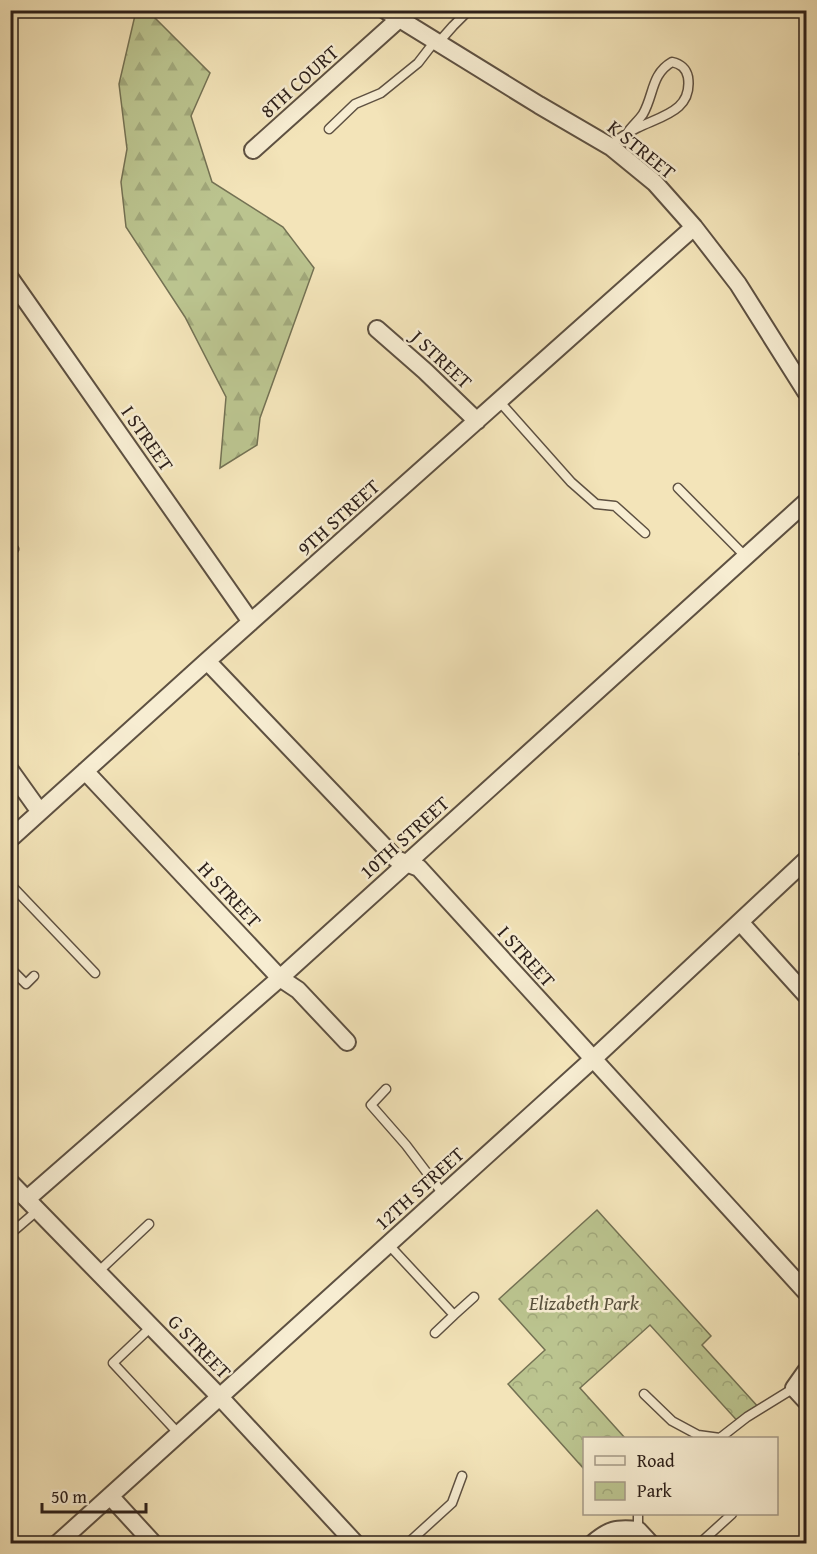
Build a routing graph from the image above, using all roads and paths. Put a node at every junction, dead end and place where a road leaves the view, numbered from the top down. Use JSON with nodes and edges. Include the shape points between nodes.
{"nodes":[{"id":1,"x":469,"y":10,"type":"edge"},
{"id":2,"x":392,"y":15,"type":"edge"},
{"id":3,"x":437,"y":42,"type":"junction"},
{"id":4,"x":329,"y":129,"type":"dead end"},
{"id":5,"x":628,"y":132,"type":"junction"},
{"id":6,"x":609,"y":146,"type":"junction"},
{"id":7,"x":253,"y":150,"type":"dead end"},
{"id":8,"x":694,"y":227,"type":"junction"},
{"id":9,"x":10,"y":278,"type":"edge"},
{"id":10,"x":377,"y":329,"type":"dead end"},
{"id":11,"x":807,"y":392,"type":"edge"},
{"id":12,"x":499,"y":402,"type":"junction"},
{"id":13,"x":477,"y":421,"type":"junction"},
{"id":14,"x":678,"y":488,"type":"dead end"},
{"id":15,"x":807,"y":502,"type":"edge"},
{"id":16,"x":645,"y":533,"type":"dead end"},
{"id":17,"x":746,"y":557,"type":"junction"},
{"id":18,"x":251,"y":622,"type":"junction"},
{"id":19,"x":207,"y":661,"type":"junction"},
{"id":20,"x":10,"y":770,"type":"edge"},
{"id":21,"x":85,"y":771,"type":"junction"},
{"id":22,"x":40,"y":812,"type":"junction"},
{"id":23,"x":10,"y":839,"type":"edge"},
{"id":24,"x":807,"y":860,"type":"edge"},
{"id":25,"x":406,"y":864,"type":"junction"},
{"id":26,"x":10,"y":884,"type":"edge"},
{"id":27,"x":740,"y":922,"type":"junction"},
{"id":28,"x":10,"y":968,"type":"edge"},
{"id":29,"x":94,"y":973,"type":"dead end"},
{"id":30,"x":34,"y":976,"type":"dead end"},
{"id":31,"x":280,"y":978,"type":"junction"},
{"id":32,"x":807,"y":995,"type":"edge"},
{"id":33,"x":347,"y":1042,"type":"dead end"},
{"id":34,"x":593,"y":1059,"type":"junction"},
{"id":35,"x":386,"y":1089,"type":"dead end"},
{"id":36,"x":10,"y":1182,"type":"edge"},
{"id":37,"x":443,"y":1194,"type":"junction"},
{"id":38,"x":32,"y":1205,"type":"junction"},
{"id":39,"x":149,"y":1224,"type":"dead end"},
{"id":40,"x":10,"y":1234,"type":"edge"},
{"id":41,"x":388,"y":1244,"type":"junction"},
{"id":42,"x":98,"y":1272,"type":"junction"},
{"id":43,"x":807,"y":1292,"type":"edge"},
{"id":44,"x":474,"y":1297,"type":"dead end"},
{"id":45,"x":454,"y":1315,"type":"junction"},
{"id":46,"x":151,"y":1327,"type":"junction"},
{"id":47,"x":435,"y":1333,"type":"dead end"},
{"id":48,"x":807,"y":1371,"type":"edge"},
{"id":49,"x":794,"y":1388,"type":"junction"},
{"id":50,"x":645,"y":1394,"type":"dead end"},
{"id":51,"x":219,"y":1396,"type":"junction"},
{"id":52,"x":807,"y":1401,"type":"edge"},
{"id":53,"x":178,"y":1434,"type":"junction"},
{"id":54,"x":713,"y":1437,"type":"edge"},
{"id":55,"x":721,"y":1437,"type":"edge"},
{"id":56,"x":462,"y":1476,"type":"dead end"},
{"id":57,"x":110,"y":1496,"type":"junction"},
{"id":58,"x":731,"y":1515,"type":"edge"},
{"id":59,"x":638,"y":1522,"type":"edge"},
{"id":60,"x":58,"y":1543,"type":"edge"},
{"id":61,"x":154,"y":1544,"type":"edge"},
{"id":62,"x":356,"y":1544,"type":"edge"},
{"id":63,"x":407,"y":1544,"type":"edge"},
{"id":64,"x":592,"y":1544,"type":"edge"},
{"id":65,"x":651,"y":1544,"type":"edge"},
{"id":66,"x":699,"y":1544,"type":"edge"}],
"edges":[{"from":1,"to":3,"type":"lane"},
{"from":2,"to":3,"type":"street","name":"K STREET"},
{"from":2,"to":7,"type":"street","name":"8TH COURT"},
{"from":3,"to":4,"type":"lane","via":[[381,93],[355,104]]},
{"from":3,"to":6,"type":"street","name":"K STREET"},
{"from":5,"to":5,"type":"lane","via":[[672,113],[682,104],[689,87],[687,72],[680,64],[672,62],[661,70],[642,114]]},
{"from":5,"to":6,"type":"lane"},
{"from":6,"to":8,"type":"street","name":"K STREET","via":[[655,183]]},
{"from":8,"to":11,"type":"street","name":"K STREET","via":[[738,284]]},
{"from":8,"to":12,"type":"street","name":"9TH STREET"},
{"from":9,"to":18,"type":"street","name":"I STREET"},
{"from":10,"to":13,"type":"street","name":"J STREET"},
{"from":12,"to":13,"type":"street","name":"9TH STREET"},
{"from":12,"to":16,"type":"lane","via":[[579,489],[596,504],[615,506]]},
{"from":13,"to":18,"type":"street","name":"9TH STREET"},
{"from":14,"to":17,"type":"lane"},
{"from":15,"to":17,"type":"street","name":"10TH STREET"},
{"from":17,"to":25,"type":"street","name":"10TH STREET"},
{"from":18,"to":19,"type":"street","name":"9TH STREET"},
{"from":19,"to":21,"type":"street","name":"9TH STREET"},
{"from":19,"to":25,"type":"street","name":"I STREET","via":[[396,859]]},
{"from":20,"to":22,"type":"street"},
{"from":21,"to":22,"type":"street","name":"9TH STREET"},
{"from":21,"to":31,"type":"street","name":"H STREET"},
{"from":22,"to":23,"type":"street","name":"9TH STREET"},
{"from":24,"to":27,"type":"street","name":"12TH STREET"},
{"from":25,"to":31,"type":"street","name":"10TH STREET"},
{"from":25,"to":34,"type":"street","name":"I STREET","via":[[419,868]]},
{"from":26,"to":29,"type":"lane"},
{"from":27,"to":32,"type":"street"},
{"from":27,"to":34,"type":"street","name":"12TH STREET"},
{"from":28,"to":30,"type":"lane","via":[[26,984]]},
{"from":31,"to":33,"type":"street","name":"H STREET","via":[[298,990]]},
{"from":31,"to":38,"type":"street","name":"10TH STREET"},
{"from":34,"to":37,"type":"street","name":"12TH STREET"},
{"from":34,"to":43,"type":"street","name":"I STREET"},
{"from":35,"to":37,"type":"lane","via":[[371,1105]]},
{"from":36,"to":38,"type":"street","name":"G STREET"},
{"from":37,"to":41,"type":"street","name":"12TH STREET"},
{"from":38,"to":40,"type":"lane","name":"10TH STREET"},
{"from":38,"to":42,"type":"street","name":"G STREET"},
{"from":39,"to":42,"type":"lane"},
{"from":41,"to":45,"type":"lane"},
{"from":41,"to":51,"type":"street","name":"12TH STREET"},
{"from":42,"to":46,"type":"street","name":"G STREET"},
{"from":44,"to":45,"type":"lane"},
{"from":45,"to":47,"type":"lane"},
{"from":46,"to":51,"type":"street","name":"G STREET"},
{"from":46,"to":53,"type":"lane","via":[[113,1363]]},
{"from":48,"to":49,"type":"street"},
{"from":49,"to":52,"type":"street"},
{"from":49,"to":55,"type":"lane"},
{"from":50,"to":54,"type":"lane","via":[[672,1421],[698,1435]]},
{"from":51,"to":53,"type":"street","name":"12TH STREET"},
{"from":51,"to":62,"type":"street","name":"G STREET"},
{"from":53,"to":57,"type":"street","name":"12TH STREET"},
{"from":56,"to":63,"type":"lane","via":[[452,1503]]},
{"from":57,"to":60,"type":"street","name":"12TH STREET"},
{"from":57,"to":61,"type":"street"},
{"from":58,"to":66,"type":"lane"},
{"from":59,"to":64,"type":"street","via":[[603,1534]]},
{"from":59,"to":65,"type":"street"}]}
